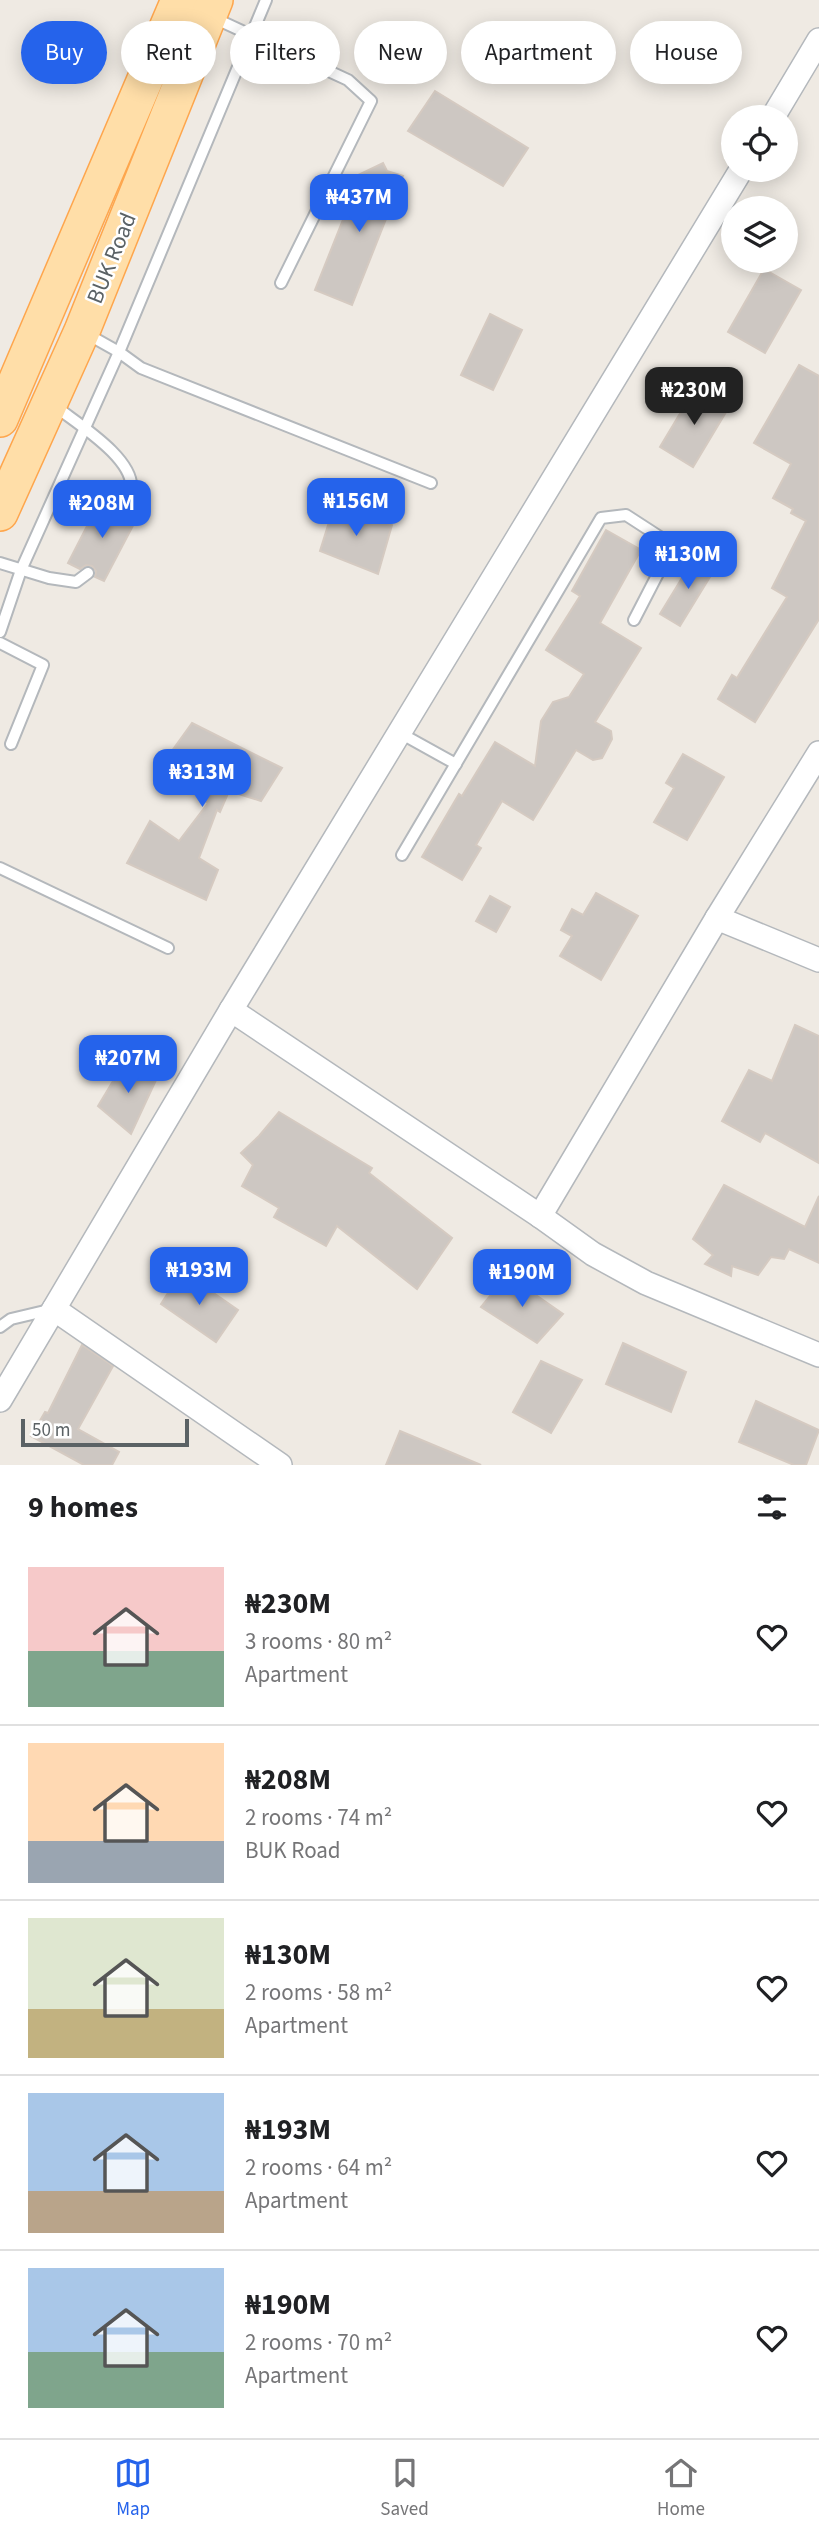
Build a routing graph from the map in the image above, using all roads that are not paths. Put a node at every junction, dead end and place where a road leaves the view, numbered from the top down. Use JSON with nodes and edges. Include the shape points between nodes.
{"nodes":[{"id":1,"x":266,"y":0,"type":"edge"},
{"id":2,"x":201,"y":5,"type":"edge"},
{"id":3,"x":257,"y":21,"type":"edge"},
{"id":4,"x":230,"y":22,"type":"edge"},
{"id":5,"x":819,"y":40,"type":"edge"},
{"id":6,"x":340,"y":76,"type":"edge"},
{"id":7,"x":231,"y":84,"type":"edge"},
{"id":8,"x":780,"y":105,"type":"edge"},
{"id":9,"x":734,"y":182,"type":"edge"},
{"id":10,"x":281,"y":283,"type":"dead end"},
{"id":11,"x":82,"y":331,"type":"junction"},
{"id":12,"x":119,"y":352,"type":"junction"},
{"id":13,"x":49,"y":401,"type":"junction"},
{"id":14,"x":2,"y":408,"type":"edge"},
{"id":15,"x":85,"y":430,"type":"junction"},
{"id":16,"x":431,"y":483,"type":"dead end"},
{"id":17,"x":122,"y":510,"type":"dead end"},
{"id":18,"x":0,"y":513,"type":"edge"},
{"id":19,"x":0,"y":563,"type":"edge"},
{"id":20,"x":21,"y":570,"type":"junction"},
{"id":21,"x":88,"y":573,"type":"dead end"},
{"id":22,"x":634,"y":620,"type":"dead end"},
{"id":23,"x":0,"y":632,"type":"edge"},
{"id":24,"x":0,"y":643,"type":"edge"},
{"id":25,"x":400,"y":733,"type":"junction"},
{"id":26,"x":11,"y":744,"type":"dead end"},
{"id":27,"x":819,"y":753,"type":"edge"},
{"id":28,"x":456,"y":764,"type":"junction"},
{"id":29,"x":402,"y":855,"type":"dead end"},
{"id":30,"x":0,"y":868,"type":"edge"},
{"id":31,"x":717,"y":918,"type":"junction"},
{"id":32,"x":168,"y":948,"type":"dead end"},
{"id":33,"x":819,"y":960,"type":"edge"},
{"id":34,"x":231,"y":1010,"type":"junction"},
{"id":35,"x":540,"y":1216,"type":"junction"},
{"id":36,"x":54,"y":1309,"type":"junction"},
{"id":37,"x":0,"y":1327,"type":"edge"},
{"id":38,"x":819,"y":1355,"type":"edge"},
{"id":39,"x":0,"y":1400,"type":"edge"},
{"id":40,"x":280,"y":1465,"type":"edge"}],
"edges":[{"from":1,"to":3,"type":"lane"},
{"from":2,"to":4,"type":"lane"},
{"from":2,"to":11,"type":"main road","name":"BUK Road"},
{"from":2,"to":14,"type":"main road","name":"BUK Road"},
{"from":5,"to":8,"type":"street"},
{"from":6,"to":10,"type":"lane","via":[[372,101]]},
{"from":7,"to":12,"type":"lane"},
{"from":9,"to":25,"type":"street"},
{"from":11,"to":12,"type":"lane"},
{"from":11,"to":13,"type":"main road","name":"BUK Road"},
{"from":12,"to":15,"type":"lane"},
{"from":12,"to":16,"type":"lane","via":[[141,368]]},
{"from":13,"to":15,"type":"lane"},
{"from":13,"to":18,"type":"main road","name":"BUK Road"},
{"from":15,"to":17,"type":"lane","via":[[129,471],[131,490]]},
{"from":15,"to":20,"type":"lane"},
{"from":19,"to":20,"type":"lane"},
{"from":20,"to":21,"type":"lane","via":[[76,582]]},
{"from":20,"to":23,"type":"lane"},
{"from":22,"to":28,"type":"lane","via":[[666,558],[663,539],[625,515],[601,518]]},
{"from":24,"to":26,"type":"lane","via":[[43,665]]},
{"from":25,"to":28,"type":"lane"},
{"from":25,"to":34,"type":"street"},
{"from":27,"to":31,"type":"street"},
{"from":28,"to":29,"type":"lane"},
{"from":30,"to":32,"type":"lane"},
{"from":31,"to":33,"type":"street"},
{"from":31,"to":35,"type":"street"},
{"from":34,"to":35,"type":"street"},
{"from":34,"to":36,"type":"street"},
{"from":35,"to":38,"type":"street","via":[[593,1254],[646,1283]]},
{"from":36,"to":37,"type":"lane","via":[[11,1319]]},
{"from":36,"to":39,"type":"street"},
{"from":36,"to":40,"type":"street"}]}
